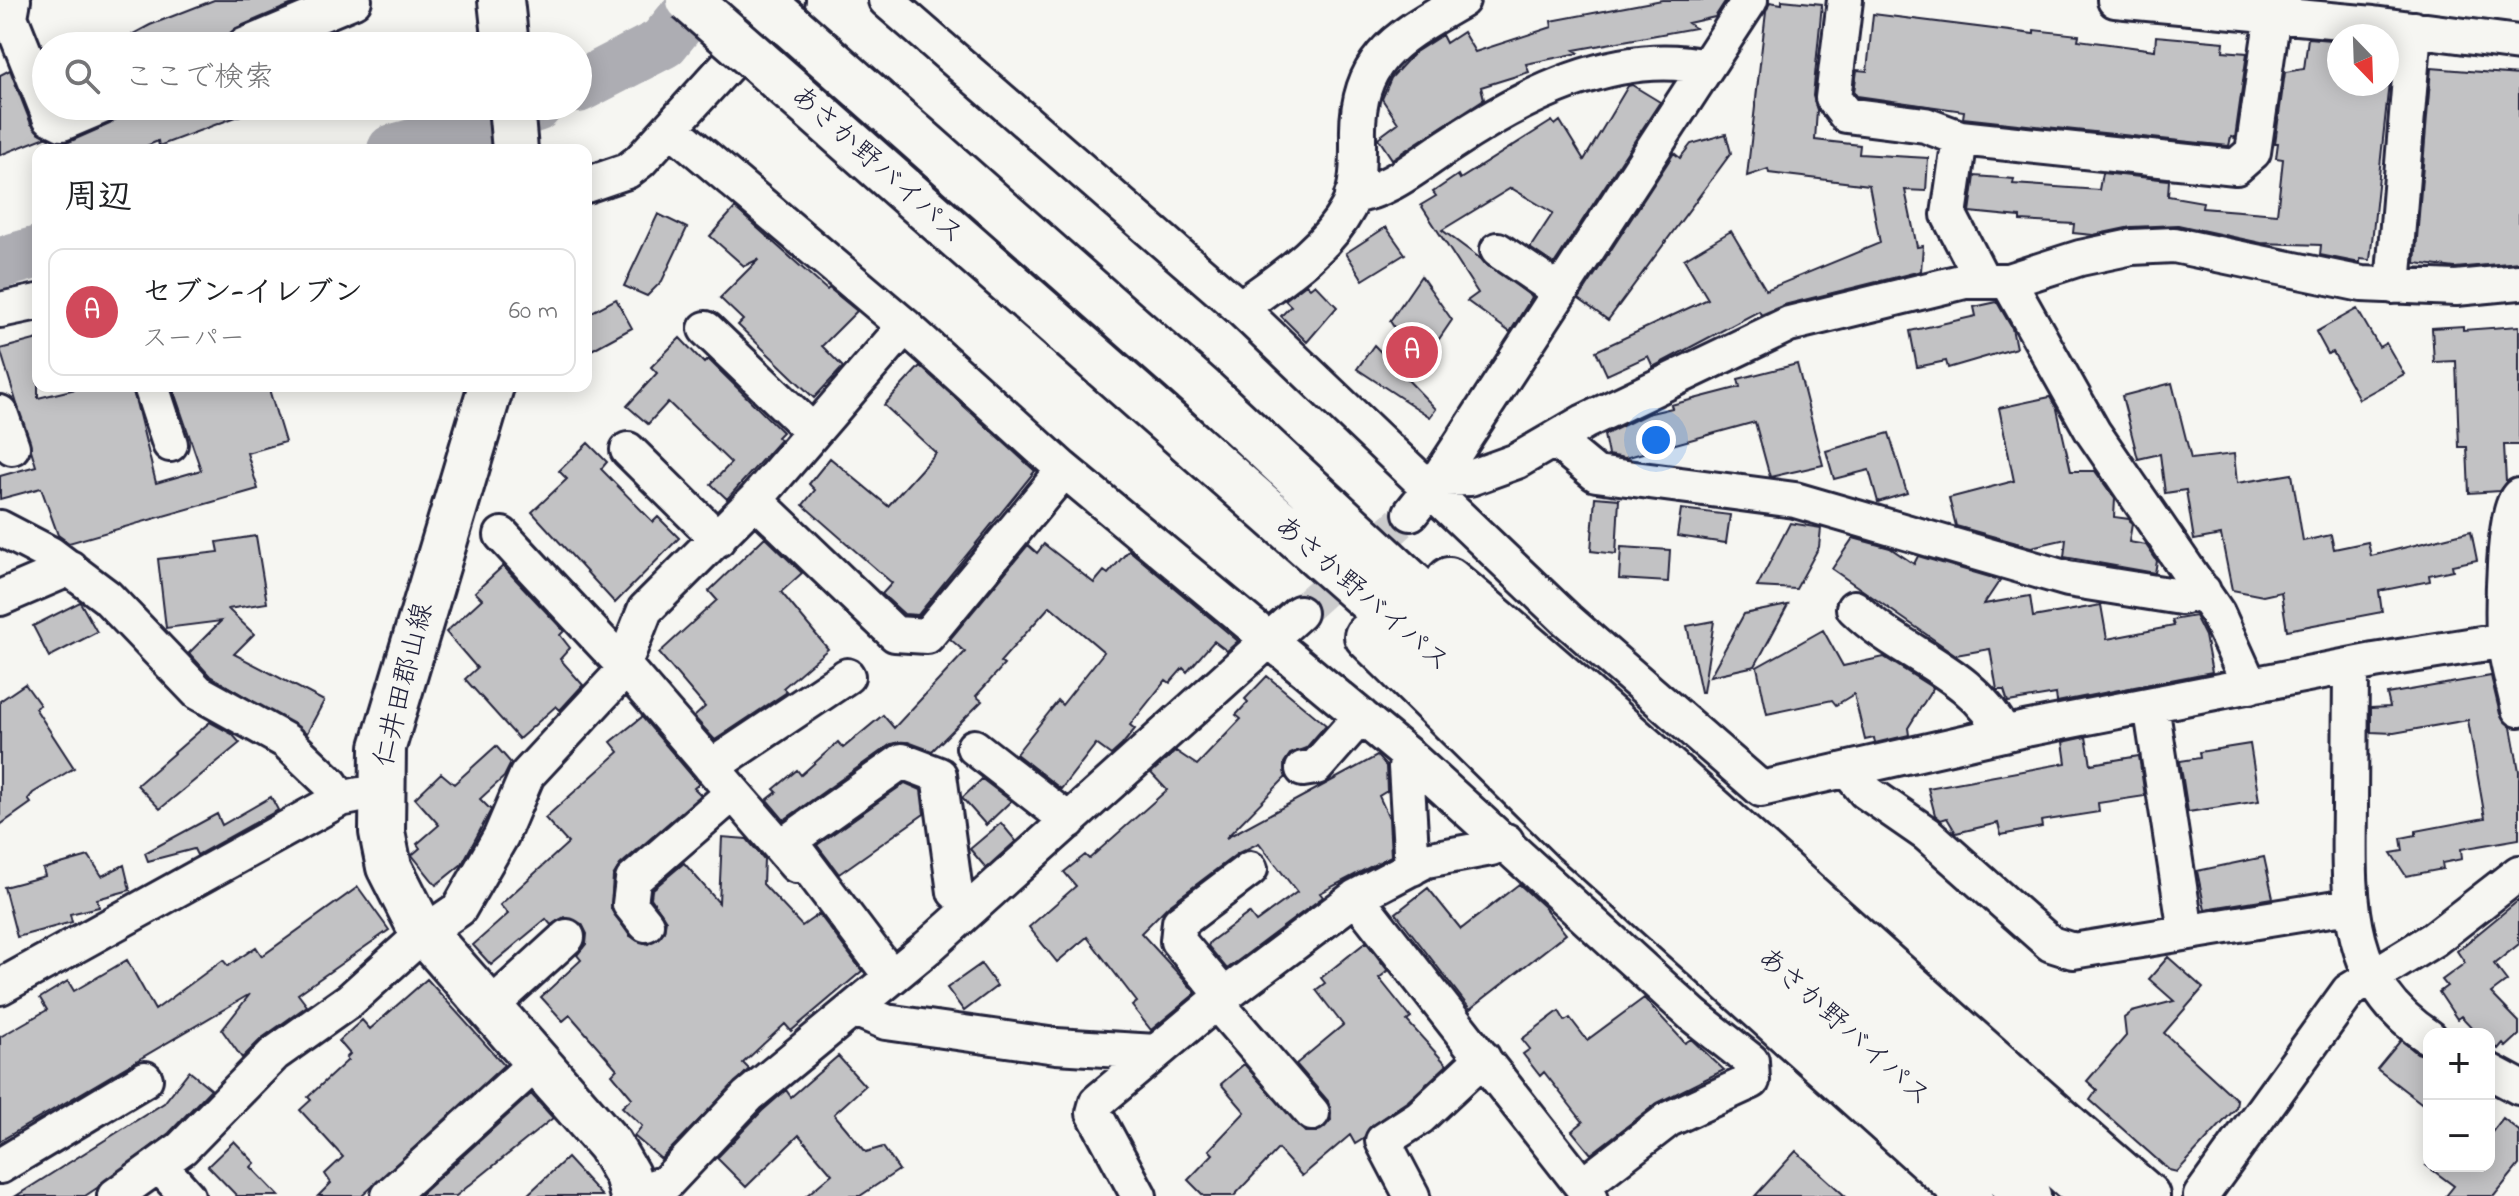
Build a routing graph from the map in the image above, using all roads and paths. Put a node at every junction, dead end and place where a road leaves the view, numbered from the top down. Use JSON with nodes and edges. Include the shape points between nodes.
{"nodes":[{"id":1,"x":13,"y":0,"type":"edge"},
{"id":2,"x":354,"y":0,"type":"edge"},
{"id":3,"x":501,"y":0,"type":"edge"},
{"id":4,"x":689,"y":0,"type":"edge"},
{"id":5,"x":886,"y":0,"type":"edge"},
{"id":6,"x":1462,"y":0,"type":"edge"},
{"id":7,"x":1750,"y":0,"type":"edge"},
{"id":8,"x":1845,"y":0,"type":"edge"},
{"id":9,"x":2115,"y":0,"type":"edge"},
{"id":10,"x":779,"y":8,"type":"edge"},
{"id":11,"x":2272,"y":8,"type":"edge"},
{"id":12,"x":2414,"y":29,"type":"junction"},
{"id":13,"x":277,"y":32,"type":"edge"},
{"id":14,"x":504,"y":32,"type":"edge"},
{"id":15,"x":2519,"y":43,"type":"edge"},
{"id":16,"x":1706,"y":67,"type":"junction"},
{"id":17,"x":32,"y":72,"type":"edge"},
{"id":18,"x":512,"y":120,"type":"edge"},
{"id":19,"x":672,"y":129,"type":"junction"},
{"id":20,"x":1960,"y":138,"type":"junction"},
{"id":21,"x":514,"y":144,"type":"edge"},
{"id":22,"x":592,"y":183,"type":"edge"},
{"id":23,"x":1352,"y":196,"type":"junction"},
{"id":24,"x":1498,"y":250,"type":"dead end"},
{"id":25,"x":1995,"y":280,"type":"junction"},
{"id":26,"x":2519,"y":282,"type":"edge"},
{"id":27,"x":2393,"y":286,"type":"junction"},
{"id":28,"x":1560,"y":292,"type":"junction"},
{"id":29,"x":32,"y":303,"type":"edge"},
{"id":30,"x":1240,"y":308,"type":"junction"},
{"id":31,"x":0,"y":310,"type":"edge"},
{"id":32,"x":905,"y":326,"type":"junction"},
{"id":33,"x":706,"y":329,"type":"dead end"},
{"id":34,"x":1074,"y":343,"type":"junction"},
{"id":35,"x":1203,"y":390,"type":"junction"},
{"id":36,"x":153,"y":392,"type":"edge"},
{"id":37,"x":489,"y":392,"type":"edge"},
{"id":38,"x":0,"y":413,"type":"edge"},
{"id":39,"x":812,"y":431,"type":"junction"},
{"id":40,"x":1555,"y":440,"type":"junction"},
{"id":41,"x":170,"y":444,"type":"dead end"},
{"id":42,"x":12,"y":447,"type":"dead end"},
{"id":43,"x":628,"y":450,"type":"dead end"},
{"id":44,"x":1064,"y":470,"type":"junction"},
{"id":45,"x":1427,"y":493,"type":"junction"},
{"id":46,"x":2519,"y":496,"type":"edge"},
{"id":47,"x":755,"y":500,"type":"junction"},
{"id":48,"x":0,"y":528,"type":"edge"},
{"id":49,"x":502,"y":535,"type":"dead end"},
{"id":50,"x":718,"y":539,"type":"junction"},
{"id":51,"x":70,"y":568,"type":"junction"},
{"id":52,"x":2203,"y":591,"type":"junction"},
{"id":53,"x":0,"y":598,"type":"edge"},
{"id":54,"x":1854,"y":608,"type":"dead end"},
{"id":55,"x":1299,"y":613,"type":"tunnel mouth"},
{"id":56,"x":2512,"y":638,"type":"edge"},
{"id":57,"x":1271,"y":640,"type":"junction"},
{"id":58,"x":625,"y":667,"type":"junction"},
{"id":59,"x":2351,"y":669,"type":"junction"},
{"id":60,"x":847,"y":676,"type":"dead end"},
{"id":61,"x":2250,"y":686,"type":"junction"},
{"id":62,"x":2151,"y":705,"type":"junction"},
{"id":63,"x":2519,"y":709,"type":"edge"},
{"id":64,"x":1361,"y":716,"type":"junction"},
{"id":65,"x":2004,"y":734,"type":"junction"},
{"id":66,"x":974,"y":747,"type":"dead end"},
{"id":67,"x":1410,"y":757,"type":"junction"},
{"id":68,"x":711,"y":767,"type":"junction"},
{"id":69,"x":1303,"y":769,"type":"dead end"},
{"id":70,"x":1849,"y":772,"type":"junction"},
{"id":71,"x":733,"y":793,"type":"junction"},
{"id":72,"x":360,"y":795,"type":"junction"},
{"id":73,"x":1069,"y":821,"type":"junction"},
{"id":74,"x":1506,"y":841,"type":"junction"},
{"id":75,"x":806,"y":864,"type":"junction"},
{"id":76,"x":1412,"y":868,"type":"junction"},
{"id":77,"x":1250,"y":869,"type":"dead end"},
{"id":78,"x":2519,"y":873,"type":"edge"},
{"id":79,"x":955,"y":892,"type":"dead end"},
{"id":80,"x":1356,"y":897,"type":"junction"},
{"id":81,"x":2349,"y":906,"type":"junction"},
{"id":82,"x":646,"y":924,"type":"dead end"},
{"id":83,"x":2186,"y":932,"type":"junction"},
{"id":84,"x":424,"y":933,"type":"junction"},
{"id":85,"x":567,"y":937,"type":"dead end"},
{"id":86,"x":2371,"y":975,"type":"junction"},
{"id":87,"x":891,"y":976,"type":"junction"},
{"id":88,"x":0,"y":987,"type":"edge"},
{"id":89,"x":1220,"y":1000,"type":"junction"},
{"id":90,"x":488,"y":1009,"type":"junction"},
{"id":91,"x":855,"y":1009,"type":"junction"},
{"id":92,"x":2423,"y":1032,"type":"edge"},
{"id":93,"x":1156,"y":1052,"type":"junction"},
{"id":94,"x":1483,"y":1058,"type":"junction"},
{"id":95,"x":536,"y":1063,"type":"junction"},
{"id":96,"x":2495,"y":1074,"type":"edge"},
{"id":97,"x":145,"y":1079,"type":"dead end"},
{"id":98,"x":2519,"y":1087,"type":"edge"},
{"id":99,"x":1312,"y":1113,"type":"dead end"},
{"id":100,"x":0,"y":1166,"type":"edge"},
{"id":101,"x":160,"y":1166,"type":"junction"},
{"id":102,"x":1586,"y":1191,"type":"edge"},
{"id":103,"x":633,"y":1194,"type":"edge"},
{"id":104,"x":115,"y":1196,"type":"edge"},
{"id":105,"x":187,"y":1196,"type":"edge"},
{"id":106,"x":389,"y":1196,"type":"edge"},
{"id":107,"x":1139,"y":1196,"type":"edge"},
{"id":108,"x":1412,"y":1196,"type":"edge"},
{"id":109,"x":1970,"y":1196,"type":"edge"},
{"id":110,"x":2028,"y":1196,"type":"edge"},
{"id":111,"x":2092,"y":1196,"type":"edge"},
{"id":112,"x":2147,"y":1196,"type":"edge"},
{"id":113,"x":2201,"y":1196,"type":"edge"}],
"edges":[{"from":1,"to":17,"type":"street","via":[[10,17]]},
{"from":2,"to":13,"type":"street"},
{"from":3,"to":14,"type":"main road"},
{"from":4,"to":34,"type":"main road","name":"あさか野バイパス","bridge":true},
{"from":5,"to":30,"type":"street"},
{"from":6,"to":23,"type":"street","via":[[1396,40],[1370,72],[1360,100]]},
{"from":7,"to":16,"type":"street"},
{"from":8,"to":20,"type":"street","via":[[1833,98],[1846,115],[1925,125]]},
{"from":9,"to":11,"type":"street"},
{"from":10,"to":19,"type":"street"},
{"from":10,"to":35,"type":"main road","name":"あさか野バイパス"},
{"from":11,"to":12,"type":"street"},
{"from":11,"to":20,"type":"street","via":[[2253,152],[2236,167]]},
{"from":12,"to":15,"type":"street"},
{"from":12,"to":27,"type":"street"},
{"from":16,"to":23,"type":"street","via":[[1657,63],[1569,80],[1501,112],[1387,185]]},
{"from":16,"to":28,"type":"street"},
{"from":18,"to":21,"type":"main road"},
{"from":19,"to":22,"type":"street","via":[[627,171]]},
{"from":19,"to":32,"type":"street"},
{"from":20,"to":25,"type":"street","via":[[1949,215]]},
{"from":23,"to":30,"type":"street","via":[[1305,258]]},
{"from":24,"to":28,"type":"street"},
{"from":25,"to":27,"type":"street","via":[[2132,247],[2174,245]]},
{"from":25,"to":40,"type":"street","via":[[1888,298],[1789,324]]},
{"from":25,"to":52,"type":"street","via":[[2116,469]]},
{"from":26,"to":27,"type":"street"},
{"from":28,"to":45,"type":"street"},
{"from":29,"to":31,"type":"street"},
{"from":30,"to":45,"type":"street"},
{"from":32,"to":39,"type":"street"},
{"from":32,"to":44,"type":"street"},
{"from":33,"to":39,"type":"street"},
{"from":34,"to":109,"type":"main road","via":[[1575,841]]},
{"from":34,"to":110,"type":"main road","name":"あさか野バイパス","via":[[1416,642]]},
{"from":35,"to":111,"type":"main road","name":"あさか野バイパス","via":[[1566,727]]},
{"from":35,"to":112,"type":"main road","via":[[1410,547],[1582,693],[1944,1021]]},
{"from":36,"to":41,"type":"street"},
{"from":37,"to":72,"type":"main road","name":"仁井田郡山線","via":[[383,747]]},
{"from":38,"to":42,"type":"street"},
{"from":39,"to":47,"type":"street"},
{"from":40,"to":45,"type":"street","via":[[1488,473]]},
{"from":40,"to":52,"type":"street","via":[[1596,474],[1795,500],[2056,577],[2181,597]]},
{"from":43,"to":50,"type":"street"},
{"from":44,"to":47,"type":"street","via":[[927,636],[895,634]]},
{"from":44,"to":57,"type":"street"},
{"from":45,"to":70,"type":"street","via":[[1753,785],[1770,789]]},
{"from":46,"to":56,"type":"street","via":[[2510,511]]},
{"from":47,"to":50,"type":"street"},
{"from":48,"to":51,"type":"street"},
{"from":49,"to":58,"type":"street"},
{"from":50,"to":58,"type":"street","via":[[645,610]]},
{"from":51,"to":53,"type":"street"},
{"from":51,"to":72,"type":"street","via":[[107,597],[198,692],[286,741],[331,784]]},
{"from":52,"to":61,"type":"street","via":[[2232,640]]},
{"from":54,"to":65,"type":"street","via":[[1956,677],[1980,699]]},
{"from":55,"to":57,"type":"street"},
{"from":56,"to":59,"type":"street"},
{"from":56,"to":63,"type":"street"},
{"from":57,"to":64,"type":"street"},
{"from":57,"to":73,"type":"street"},
{"from":58,"to":68,"type":"street"},
{"from":58,"to":84,"type":"street","via":[[533,766],[468,899]]},
{"from":59,"to":61,"type":"street"},
{"from":59,"to":81,"type":"street"},
{"from":60,"to":68,"type":"street"},
{"from":61,"to":62,"type":"street"},
{"from":62,"to":65,"type":"street"},
{"from":62,"to":83,"type":"street"},
{"from":64,"to":67,"type":"street"},
{"from":64,"to":69,"type":"street","via":[[1316,767]]},
{"from":65,"to":70,"type":"street"},
{"from":66,"to":73,"type":"street"},
{"from":67,"to":74,"type":"street"},
{"from":67,"to":76,"type":"street","via":[[1406,767]]},
{"from":68,"to":71,"type":"street"},
{"from":70,"to":83,"type":"street","via":[[1865,791],[1927,834],[2063,950]]},
{"from":71,"to":75,"type":"street","via":[[794,866]]},
{"from":71,"to":82,"type":"street","via":[[633,880],[630,904]]},
{"from":72,"to":84,"type":"main road","name":"仁井田郡山線","via":[[382,832],[402,900]]},
{"from":72,"to":88,"type":"street"},
{"from":73,"to":87,"type":"street"},
{"from":74,"to":76,"type":"street"},
{"from":74,"to":102,"type":"street","via":[[1694,1016],[1751,1061],[1752,1081],[1669,1119]]},
{"from":75,"to":79,"type":"street","via":[[789,841],[902,761],[939,775]]},
{"from":75,"to":87,"type":"street"},
{"from":76,"to":80,"type":"street"},
{"from":77,"to":89,"type":"street","via":[[1180,922],[1178,941]]},
{"from":78,"to":86,"type":"street","via":[[2434,939]]},
{"from":80,"to":89,"type":"street"},
{"from":80,"to":94,"type":"street"},
{"from":81,"to":83,"type":"street"},
{"from":81,"to":86,"type":"street"},
{"from":84,"to":90,"type":"main road","name":"仁井田郡山線"},
{"from":84,"to":101,"type":"street","via":[[350,1000],[253,1072],[201,1131]]},
{"from":85,"to":90,"type":"street"},
{"from":86,"to":92,"type":"street"},
{"from":86,"to":113,"type":"street","via":[[2341,1000]]},
{"from":87,"to":91,"type":"street"},
{"from":89,"to":93,"type":"street"},
{"from":89,"to":99,"type":"street"},
{"from":90,"to":95,"type":"main road","name":"仁井田郡山線"},
{"from":91,"to":93,"type":"street","via":[[886,1022],[1056,1046]]},
{"from":91,"to":103,"type":"street","via":[[748,1096],[666,1183]]},
{"from":93,"to":107,"type":"street","via":[[1097,1102],[1094,1113]]},
{"from":94,"to":102,"type":"street"},
{"from":94,"to":108,"type":"street","via":[[1420,1117],[1383,1141]]},
{"from":95,"to":103,"type":"main road","name":"仁井田郡山線","via":[[609,1144]]},
{"from":95,"to":106,"type":"street"},
{"from":96,"to":98,"type":"street"},
{"from":97,"to":100,"type":"street"},
{"from":101,"to":104,"type":"street"},
{"from":101,"to":105,"type":"street"}]}
